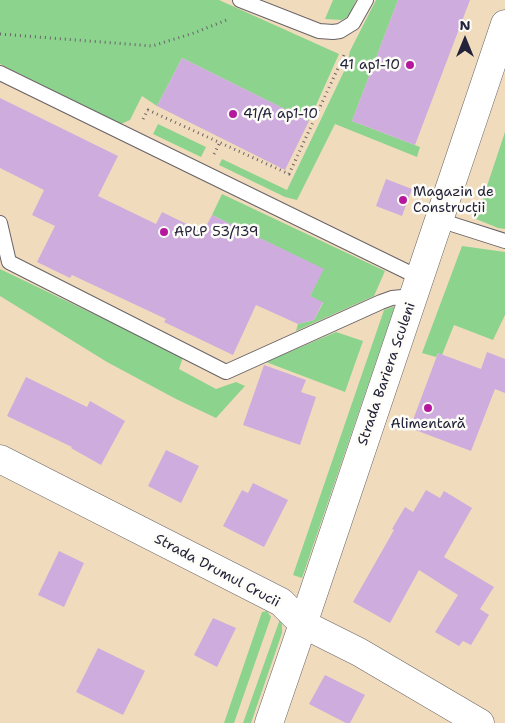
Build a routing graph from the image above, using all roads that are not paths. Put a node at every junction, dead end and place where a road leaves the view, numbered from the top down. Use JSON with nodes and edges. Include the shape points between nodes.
{"nodes":[{"id":1,"x":240,"y":0,"type":"edge"},
{"id":2,"x":366,"y":0,"type":"edge"},
{"id":3,"x":505,"y":24,"type":"edge"},
{"id":4,"x":0,"y":73,"type":"edge"},
{"id":5,"x":439,"y":220,"type":"junction"},
{"id":6,"x":0,"y":223,"type":"edge"},
{"id":7,"x":505,"y":241,"type":"edge"},
{"id":8,"x":417,"y":287,"type":"junction"},
{"id":9,"x":0,"y":459,"type":"edge"},
{"id":10,"x":304,"y":624,"type":"junction"},
{"id":11,"x":269,"y":723,"type":"edge"},
{"id":12,"x":480,"y":723,"type":"edge"}],
"edges":[{"from":1,"to":2,"type":"lane","via":[[319,31],[333,32],[353,22]]},
{"from":3,"to":5,"type":"main road","name":"Strada Bariera Sculeni"},
{"from":4,"to":8,"type":"lane"},
{"from":5,"to":7,"type":"lane"},
{"from":5,"to":8,"type":"main road","name":"Strada Bariera Sculeni"},
{"from":6,"to":8,"type":"lane","via":[[9,262],[226,372]]},
{"from":8,"to":10,"type":"main road","name":"Strada Bariera Sculeni"},
{"from":9,"to":10,"type":"main road","name":"Strada Drumul Crucii","via":[[281,602]]},
{"from":10,"to":11,"type":"main road","name":"Strada Bariera Sculeni"},
{"from":10,"to":12,"type":"main road","name":"Strada Drumul Crucii","via":[[359,652]]}]}
